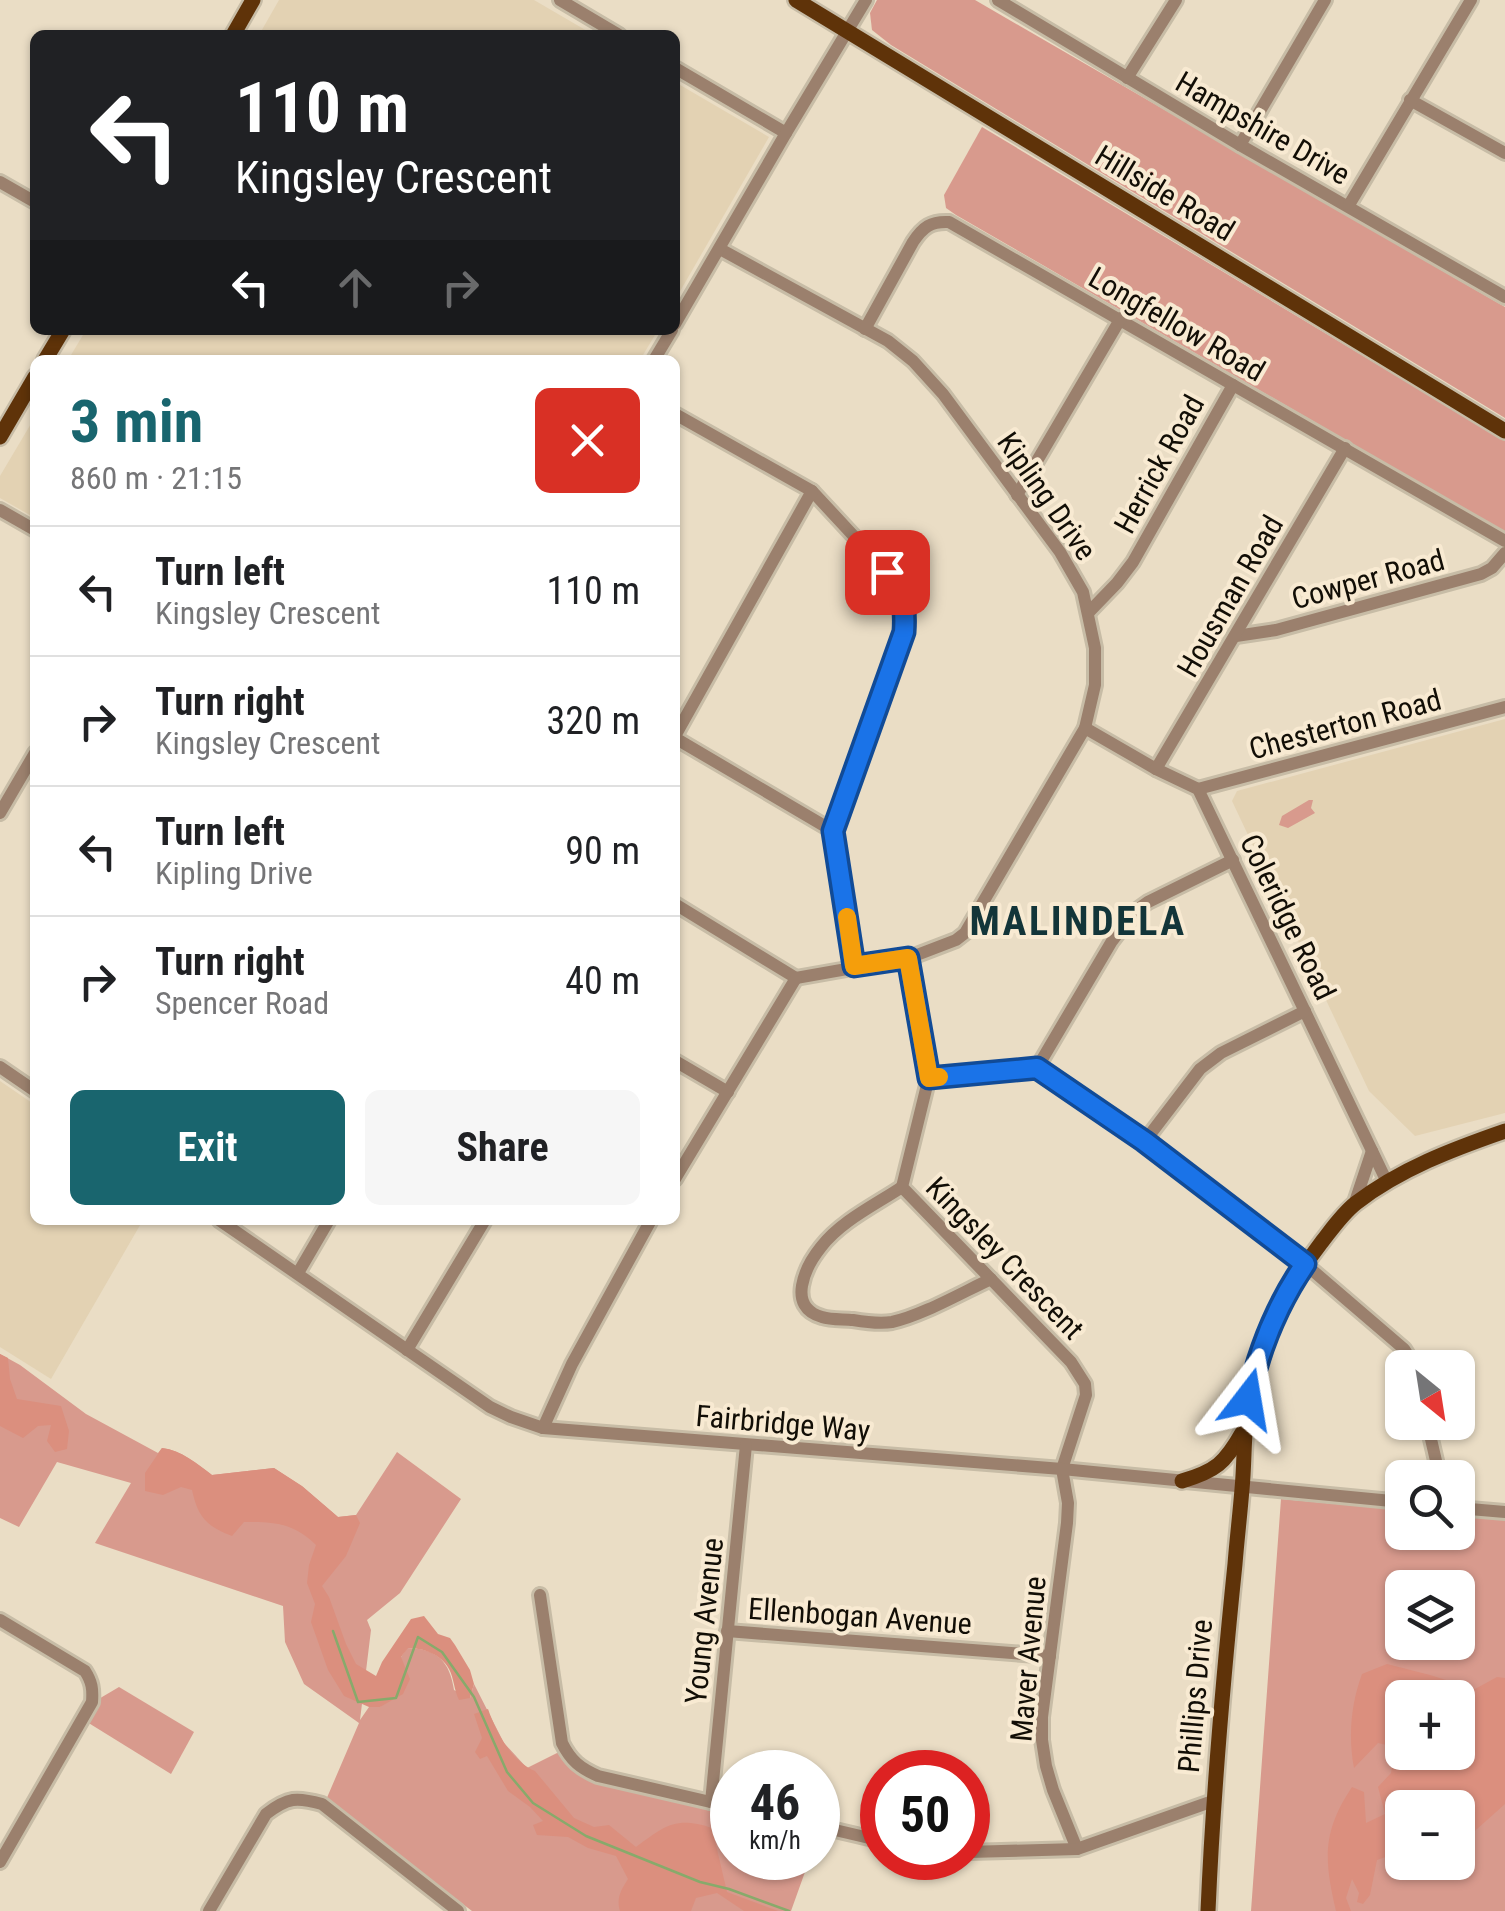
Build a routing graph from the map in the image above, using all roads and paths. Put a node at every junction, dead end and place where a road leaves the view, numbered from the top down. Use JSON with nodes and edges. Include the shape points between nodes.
{"nodes":[{"id":1,"x":560,"y":0,"type":"edge"},
{"id":2,"x":796,"y":0,"type":"edge"},
{"id":3,"x":866,"y":0,"type":"edge"},
{"id":4,"x":998,"y":0,"type":"edge"},
{"id":5,"x":1036,"y":0,"type":"edge"},
{"id":6,"x":1176,"y":0,"type":"edge"},
{"id":7,"x":1324,"y":0,"type":"edge"},
{"id":8,"x":1471,"y":0,"type":"edge"},
{"id":9,"x":252,"y":1,"type":"edge"},
{"id":10,"x":1027,"y":16,"type":"junction"},
{"id":11,"x":236,"y":30,"type":"edge"},
{"id":12,"x":611,"y":30,"type":"edge"},
{"id":13,"x":848,"y":31,"type":"junction"},
{"id":14,"x":680,"y":71,"type":"edge"},
{"id":15,"x":1127,"y":78,"type":"junction"},
{"id":16,"x":1410,"y":100,"type":"junction"},
{"id":17,"x":786,"y":132,"type":"junction"},
{"id":18,"x":1240,"y":145,"type":"junction"},
{"id":19,"x":1505,"y":153,"type":"edge"},
{"id":20,"x":0,"y":182,"type":"edge"},
{"id":21,"x":30,"y":199,"type":"edge"},
{"id":22,"x":1349,"y":206,"type":"junction"},
{"id":23,"x":720,"y":249,"type":"junction"},
{"id":24,"x":1505,"y":297,"type":"edge"},
{"id":25,"x":680,"y":315,"type":"edge"},
{"id":26,"x":1121,"y":318,"type":"junction"},
{"id":27,"x":865,"y":329,"type":"junction"},
{"id":28,"x":1233,"y":385,"type":"junction"},
{"id":29,"x":30,"y":386,"type":"edge"},
{"id":30,"x":680,"y":417,"type":"edge"},
{"id":31,"x":1505,"y":431,"type":"edge"},
{"id":32,"x":0,"y":437,"type":"edge"},
{"id":33,"x":1345,"y":448,"type":"junction"},
{"id":34,"x":812,"y":491,"type":"junction"},
{"id":35,"x":1017,"y":495,"type":"junction"},
{"id":36,"x":0,"y":510,"type":"edge"},
{"id":37,"x":30,"y":527,"type":"edge"},
{"id":38,"x":1505,"y":541,"type":"edge"},
{"id":39,"x":1505,"y":553,"type":"edge"},
{"id":40,"x":1089,"y":612,"type":"junction"},
{"id":41,"x":1236,"y":636,"type":"junction"},
{"id":42,"x":1505,"y":707,"type":"edge"},
{"id":43,"x":680,"y":728,"type":"edge"},
{"id":44,"x":1086,"y":728,"type":"junction"},
{"id":45,"x":680,"y":740,"type":"edge"},
{"id":46,"x":30,"y":762,"type":"edge"},
{"id":47,"x":1156,"y":769,"type":"junction"},
{"id":48,"x":1198,"y":789,"type":"junction"},
{"id":49,"x":0,"y":813,"type":"edge"},
{"id":50,"x":833,"y":831,"type":"junction"},
{"id":51,"x":1233,"y":860,"type":"junction"},
{"id":52,"x":680,"y":907,"type":"edge"},
{"id":53,"x":908,"y":958,"type":"junction"},
{"id":54,"x":854,"y":966,"type":"junction"},
{"id":55,"x":796,"y":978,"type":"junction"},
{"id":56,"x":1305,"y":1011,"type":"junction"},
{"id":57,"x":680,"y":1064,"type":"edge"},
{"id":58,"x":0,"y":1067,"type":"edge"},
{"id":59,"x":1037,"y":1068,"type":"junction"},
{"id":60,"x":929,"y":1078,"type":"junction"},
{"id":61,"x":30,"y":1088,"type":"edge"},
{"id":62,"x":728,"y":1092,"type":"junction"},
{"id":63,"x":1505,"y":1131,"type":"edge"},
{"id":64,"x":1144,"y":1141,"type":"junction"},
{"id":65,"x":1372,"y":1151,"type":"junction"},
{"id":66,"x":680,"y":1171,"type":"edge"},
{"id":67,"x":1387,"y":1182,"type":"junction"},
{"id":68,"x":902,"y":1187,"type":"junction"},
{"id":69,"x":1354,"y":1205,"type":"junction"},
{"id":70,"x":228,"y":1225,"type":"edge"},
{"id":71,"x":325,"y":1225,"type":"edge"},
{"id":72,"x":482,"y":1225,"type":"edge"},
{"id":73,"x":648,"y":1225,"type":"edge"},
{"id":74,"x":1305,"y":1264,"type":"junction"},
{"id":75,"x":298,"y":1272,"type":"junction"},
{"id":76,"x":991,"y":1279,"type":"junction"},
{"id":77,"x":408,"y":1350,"type":"junction"},
{"id":78,"x":1405,"y":1350,"type":"edge"},
{"id":79,"x":543,"y":1428,"type":"junction"},
{"id":80,"x":1244,"y":1429,"type":"junction"},
{"id":81,"x":746,"y":1445,"type":"junction"},
{"id":82,"x":1062,"y":1469,"type":"junction"},
{"id":83,"x":1182,"y":1481,"type":"junction"},
{"id":84,"x":1242,"y":1486,"type":"junction"},
{"id":85,"x":1385,"y":1500,"type":"edge"},
{"id":86,"x":1475,"y":1509,"type":"edge"},
{"id":87,"x":1505,"y":1512,"type":"edge"},
{"id":88,"x":540,"y":1595,"type":"dead end"},
{"id":89,"x":0,"y":1620,"type":"edge"},
{"id":90,"x":728,"y":1631,"type":"junction"},
{"id":91,"x":1050,"y":1656,"type":"junction"},
{"id":92,"x":716,"y":1750,"type":"edge"},
{"id":93,"x":1213,"y":1801,"type":"junction"},
{"id":94,"x":710,"y":1802,"type":"edge"},
{"id":95,"x":1077,"y":1849,"type":"junction"},
{"id":96,"x":990,"y":1851,"type":"edge"},
{"id":97,"x":0,"y":1862,"type":"edge"},
{"id":98,"x":209,"y":1911,"type":"edge"},
{"id":99,"x":458,"y":1911,"type":"edge"},
{"id":100,"x":1208,"y":1911,"type":"edge"}],
"edges":[{"from":1,"to":12,"type":"street"},
{"from":2,"to":13,"type":"main road","name":"Hillside Road"},
{"from":3,"to":13,"type":"street"},
{"from":4,"to":10,"type":"street","name":"Hampshire Drive"},
{"from":5,"to":10,"type":"street"},
{"from":6,"to":15,"type":"street"},
{"from":7,"to":18,"type":"street"},
{"from":8,"to":16,"type":"street"},
{"from":9,"to":11,"type":"main road"},
{"from":10,"to":15,"type":"street","name":"Hampshire Drive"},
{"from":13,"to":17,"type":"street"},
{"from":13,"to":31,"type":"main road","name":"Hillside Road"},
{"from":14,"to":17,"type":"street"},
{"from":15,"to":18,"type":"street","name":"Hampshire Drive"},
{"from":16,"to":19,"type":"street"},
{"from":16,"to":22,"type":"street"},
{"from":17,"to":23,"type":"street"},
{"from":18,"to":22,"type":"street","name":"Hampshire Drive"},
{"from":20,"to":21,"type":"street"},
{"from":22,"to":24,"type":"street","name":"Hampshire Drive"},
{"from":23,"to":25,"type":"street"},
{"from":23,"to":27,"type":"street","name":"Kipling Drive"},
{"from":26,"to":27,"type":"street","name":"Longfellow Road","via":[[950,222],[935,221],[913,242]]},
{"from":26,"to":28,"type":"street","name":"Longfellow Road"},
{"from":26,"to":35,"type":"street"},
{"from":27,"to":35,"type":"street","name":"Kipling Drive","via":[[913,361]]},
{"from":28,"to":33,"type":"street","name":"Longfellow Road"},
{"from":28,"to":40,"type":"street","name":"Herrick Road","via":[[1133,562]]},
{"from":29,"to":32,"type":"main road"},
{"from":30,"to":34,"type":"street"},
{"from":33,"to":38,"type":"street","name":"Longfellow Road"},
{"from":33,"to":41,"type":"street","name":"Housman Road"},
{"from":34,"to":43,"type":"street"},
{"from":34,"to":50,"type":"street","via":[[887,572],[906,609],[904,632]]},
{"from":35,"to":40,"type":"street","name":"Kipling Drive","via":[[1075,576]]},
{"from":36,"to":37,"type":"street"},
{"from":39,"to":41,"type":"street","name":"Cowper Road","via":[[1481,574]]},
{"from":40,"to":44,"type":"street","name":"Kipling Drive","via":[[1095,685]]},
{"from":41,"to":47,"type":"street","name":"Housman Road"},
{"from":42,"to":48,"type":"street","name":"Chesterton Road"},
{"from":44,"to":47,"type":"street"},
{"from":44,"to":53,"type":"street","name":"Kipling Drive","via":[[965,933]]},
{"from":45,"to":50,"type":"street"},
{"from":46,"to":49,"type":"street"},
{"from":47,"to":48,"type":"street"},
{"from":48,"to":51,"type":"street","name":"Coleridge Road"},
{"from":50,"to":54,"type":"street"},
{"from":51,"to":56,"type":"street","name":"Coleridge Road"},
{"from":51,"to":59,"type":"street","via":[[1134,912]]},
{"from":52,"to":55,"type":"street"},
{"from":53,"to":54,"type":"street","name":"Kipling Drive"},
{"from":53,"to":60,"type":"street","name":"Kingsley Crescent"},
{"from":54,"to":55,"type":"street","name":"Kipling Drive"},
{"from":55,"to":62,"type":"street"},
{"from":56,"to":64,"type":"street","via":[[1200,1069]]},
{"from":56,"to":65,"type":"street","name":"Coleridge Road"},
{"from":57,"to":62,"type":"street"},
{"from":58,"to":61,"type":"street"},
{"from":59,"to":60,"type":"street"},
{"from":59,"to":64,"type":"street"},
{"from":60,"to":68,"type":"street","name":"Kingsley Crescent"},
{"from":62,"to":66,"type":"street"},
{"from":63,"to":67,"type":"main road","name":"Phillips Drive"},
{"from":64,"to":74,"type":"street"},
{"from":65,"to":67,"type":"street","name":"Coleridge Road"},
{"from":65,"to":69,"type":"street"},
{"from":67,"to":69,"type":"main road","name":"Phillips Drive"},
{"from":68,"to":76,"type":"street","name":"Kingsley Crescent"},
{"from":68,"to":76,"type":"street","via":[[821,1247],[800,1289],[810,1311],[891,1322]]},
{"from":69,"to":74,"type":"main road","name":"Phillips Drive"},
{"from":70,"to":75,"type":"street","name":"Fairbridge Way"},
{"from":71,"to":75,"type":"street"},
{"from":72,"to":77,"type":"street"},
{"from":73,"to":79,"type":"street"},
{"from":74,"to":78,"type":"street"},
{"from":74,"to":80,"type":"main road","name":"Phillips Drive","via":[[1270,1323]]},
{"from":75,"to":77,"type":"street","name":"Fairbridge Way"},
{"from":76,"to":82,"type":"street","name":"Kingsley Crescent","via":[[1085,1384]]},
{"from":77,"to":79,"type":"street","name":"Fairbridge Way","via":[[490,1406]]},
{"from":79,"to":81,"type":"street","name":"Fairbridge Way"},
{"from":80,"to":83,"type":"main road","via":[[1222,1464]]},
{"from":80,"to":84,"type":"main road","name":"Phillips Drive"},
{"from":81,"to":82,"type":"street","name":"Fairbridge Way"},
{"from":81,"to":90,"type":"street","name":"Young Avenue"},
{"from":82,"to":83,"type":"street","name":"Fairbridge Way"},
{"from":82,"to":91,"type":"street","name":"Maver Avenue","via":[[1068,1503]]},
{"from":83,"to":84,"type":"street","name":"Fairbridge Way"},
{"from":84,"to":85,"type":"street","name":"Fairbridge Way"},
{"from":84,"to":93,"type":"main road","name":"Phillips Drive"},
{"from":86,"to":87,"type":"street"},
{"from":88,"to":94,"type":"street","via":[[569,1757],[598,1776]]},
{"from":89,"to":97,"type":"street","via":[[85,1671],[93,1689],[92,1702]]},
{"from":90,"to":91,"type":"street","name":"Ellenbogan Avenue"},
{"from":90,"to":92,"type":"street","name":"Young Avenue"},
{"from":91,"to":95,"type":"street","name":"Maver Avenue","via":[[1042,1740]]},
{"from":93,"to":95,"type":"street"},
{"from":93,"to":100,"type":"main road","name":"Phillips Drive"},
{"from":95,"to":96,"type":"street"},
{"from":98,"to":99,"type":"street","via":[[266,1814],[296,1798],[322,1804]]}]}
